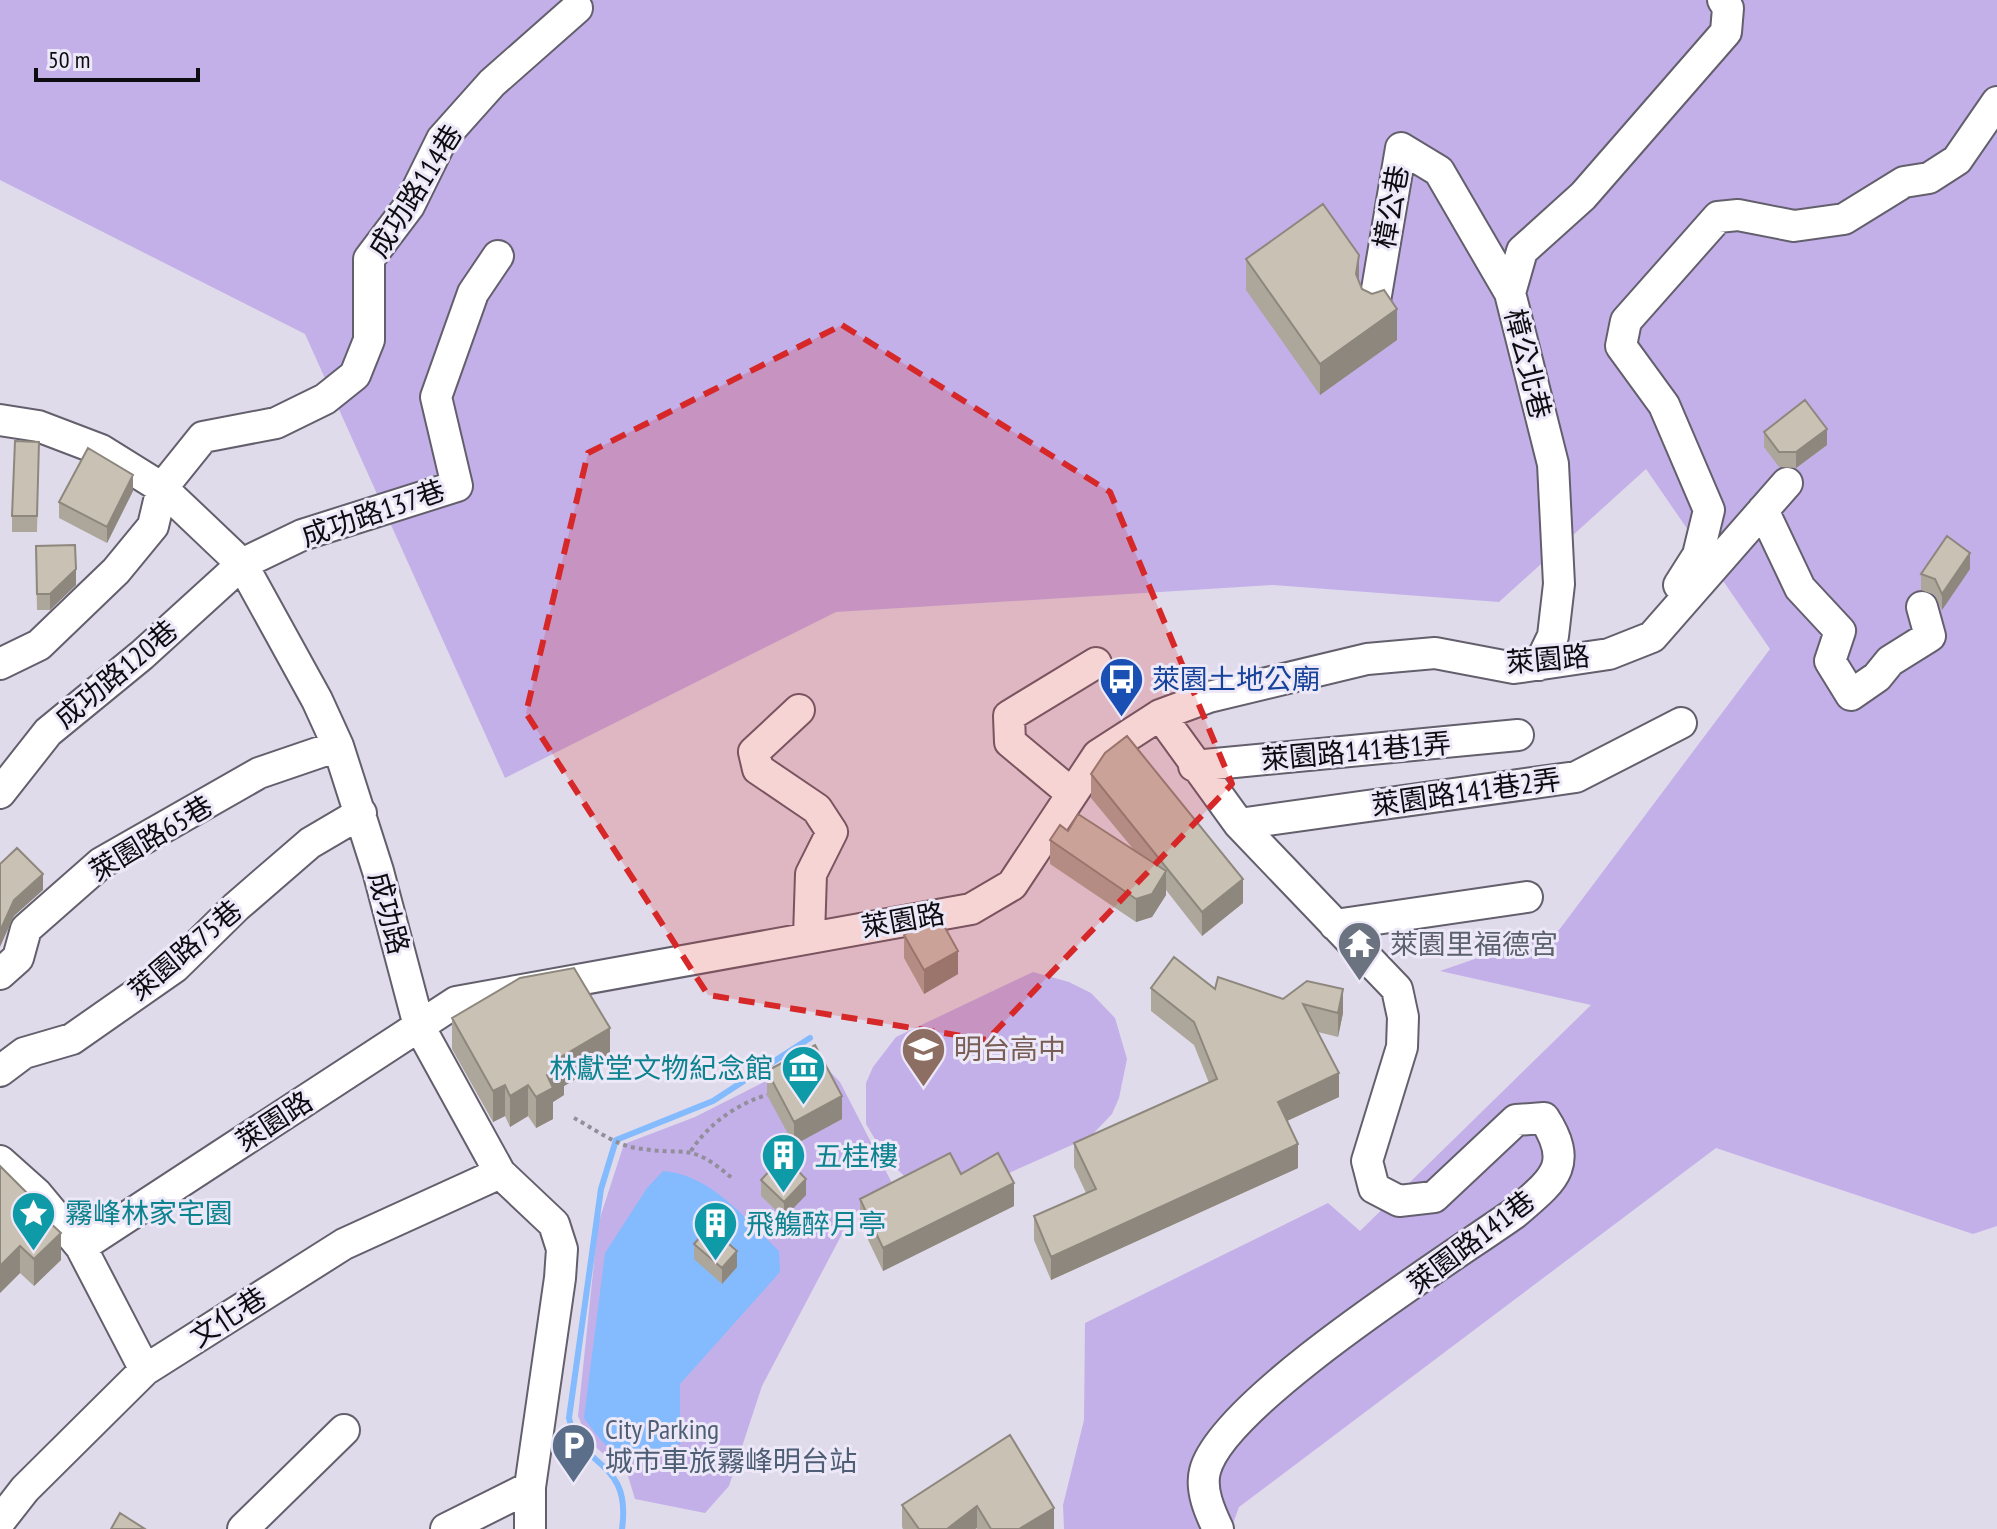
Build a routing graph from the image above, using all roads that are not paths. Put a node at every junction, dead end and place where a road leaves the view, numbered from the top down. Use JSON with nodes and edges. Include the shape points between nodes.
{"nodes":[{"id":1,"x":1723,"y":0,"type":"edge"},
{"id":2,"x":577,"y":8,"type":"dead end"},
{"id":3,"x":1997,"y":102,"type":"edge"},
{"id":4,"x":498,"y":256,"type":"dead end"},
{"id":5,"x":1510,"y":293,"type":"junction"},
{"id":6,"x":1374,"y":307,"type":"edge"},
{"id":7,"x":0,"y":420,"type":"edge"},
{"id":8,"x":1787,"y":483,"type":"dead end"},
{"id":9,"x":162,"y":488,"type":"junction"},
{"id":10,"x":1763,"y":510,"type":"junction"},
{"id":11,"x":242,"y":564,"type":"junction"},
{"id":12,"x":1922,"y":607,"type":"dead end"},
{"id":13,"x":1652,"y":637,"type":"junction"},
{"id":14,"x":1096,"y":663,"type":"dead end"},
{"id":15,"x":0,"y":664,"type":"edge"},
{"id":16,"x":1539,"y":665,"type":"junction"},
{"id":17,"x":799,"y":710,"type":"dead end"},
{"id":18,"x":1160,"y":715,"type":"junction"},
{"id":19,"x":1681,"y":723,"type":"dead end"},
{"id":20,"x":1518,"y":735,"type":"dead end"},
{"id":21,"x":338,"y":746,"type":"junction"},
{"id":22,"x":1194,"y":766,"type":"junction"},
{"id":23,"x":0,"y":793,"type":"edge"},
{"id":24,"x":1071,"y":793,"type":"junction"},
{"id":25,"x":361,"y":813,"type":"junction"},
{"id":26,"x":1239,"y":824,"type":"junction"},
{"id":27,"x":1527,"y":897,"type":"dead end"},
{"id":28,"x":1335,"y":925,"type":"junction"},
{"id":29,"x":809,"y":936,"type":"junction"},
{"id":30,"x":0,"y":974,"type":"edge"},
{"id":31,"x":419,"y":1026,"type":"junction"},
{"id":32,"x":0,"y":1071,"type":"edge"},
{"id":33,"x":0,"y":1161,"type":"edge"},
{"id":34,"x":500,"y":1173,"type":"junction"},
{"id":35,"x":81,"y":1247,"type":"junction"},
{"id":36,"x":145,"y":1370,"type":"junction"},
{"id":37,"x":344,"y":1430,"type":"dead end"},
{"id":38,"x":530,"y":1487,"type":"junction"},
{"id":39,"x":0,"y":1521,"type":"edge"},
{"id":40,"x":243,"y":1529,"type":"edge"},
{"id":41,"x":446,"y":1529,"type":"edge"},
{"id":42,"x":530,"y":1529,"type":"edge"},
{"id":43,"x":1218,"y":1529,"type":"edge"}],
"edges":[{"from":1,"to":5,"type":"street","name":"樟公北巷","via":[[1728,8],[1726,32],[1583,196],[1522,251]]},
{"from":2,"to":9,"type":"street","name":"成功路114巷","via":[[492,83],[442,139],[409,206],[369,259],[369,340],[355,375],[325,399],[276,423],[203,437]]},
{"from":3,"to":13,"type":"street","via":[[1957,160],[1929,178],[1904,182],[1844,219],[1794,226],[1738,215],[1718,217],[1626,321],[1621,346],[1664,405],[1709,510],[1698,555]]},
{"from":4,"to":11,"type":"street","name":"成功路137巷","via":[[473,293],[436,397],[457,486],[302,535]]},
{"from":5,"to":6,"type":"street","name":"樟公巷","via":[[1439,171],[1401,148]]},
{"from":5,"to":16,"type":"street","name":"樟公北巷","via":[[1553,464],[1559,584],[1553,636]]},
{"from":7,"to":9,"type":"street","name":"成功路","via":[[38,426],[101,450]]},
{"from":8,"to":10,"type":"street","name":"萊園路"},
{"from":9,"to":11,"type":"street","name":"成功路"},
{"from":9,"to":15,"type":"street","name":"成功路114巷","via":[[153,526],[116,571],[39,645]]},
{"from":10,"to":12,"type":"street","via":[[1800,588],[1840,631],[1830,661],[1851,695],[1930,636]]},
{"from":10,"to":13,"type":"street","name":"萊園路"},
{"from":11,"to":21,"type":"street","name":"成功路"},
{"from":11,"to":23,"type":"street","name":"成功路120巷","via":[[48,732]]},
{"from":13,"to":16,"type":"street","name":"萊園路","via":[[1609,654]]},
{"from":14,"to":24,"type":"street","via":[[1009,716],[1010,742]]},
{"from":16,"to":18,"type":"street","name":"萊園路","via":[[1514,668],[1435,653],[1367,659],[1209,697]]},
{"from":17,"to":29,"type":"street","via":[[754,752],[758,769],[817,809],[832,832],[811,874]]},
{"from":18,"to":22,"type":"street","name":"萊園路141巷"},
{"from":18,"to":24,"type":"street","name":"萊園路","via":[[1098,755]]},
{"from":19,"to":26,"type":"street","name":"萊園路141巷2弄","via":[[1576,777]]},
{"from":20,"to":22,"type":"street","name":"萊園路141巷1弄"},
{"from":21,"to":25,"type":"street","name":"成功路"},
{"from":21,"to":30,"type":"street","name":"萊園路65巷","via":[[259,773],[101,863],[26,929],[18,958]]},
{"from":22,"to":26,"type":"street","name":"萊園路141巷"},
{"from":24,"to":29,"type":"street","name":"萊園路","via":[[1001,894],[971,909]]},
{"from":25,"to":31,"type":"street","name":"成功路"},
{"from":25,"to":32,"type":"street","name":"萊園路75巷","via":[[310,843],[175,967],[72,1039],[24,1053]]},
{"from":26,"to":28,"type":"street","name":"萊園路141巷"},
{"from":27,"to":28,"type":"street"},
{"from":28,"to":43,"type":"street","name":"萊園路141巷","via":[[1397,989],[1403,1017],[1402,1047],[1367,1161],[1374,1188],[1399,1201],[1434,1197],[1516,1120],[1544,1118],[1559,1141],[1559,1167],[1515,1213],[1275,1384],[1212,1452],[1204,1473],[1207,1504]]},
{"from":29,"to":31,"type":"street","name":"萊園路","via":[[456,1002]]},
{"from":31,"to":34,"type":"street","name":"成功路"},
{"from":31,"to":35,"type":"street","name":"萊園路"},
{"from":33,"to":35,"type":"street","via":[[37,1194]]},
{"from":34,"to":36,"type":"street","name":"文化巷","via":[[344,1244]]},
{"from":34,"to":38,"type":"street","name":"成功路","via":[[554,1224],[562,1249]]},
{"from":35,"to":36,"type":"street"},
{"from":36,"to":39,"type":"street","name":"文化巷","via":[[25,1489]]},
{"from":37,"to":40,"type":"street"},
{"from":38,"to":41,"type":"street"},
{"from":38,"to":42,"type":"street","name":"成功路"}]}
